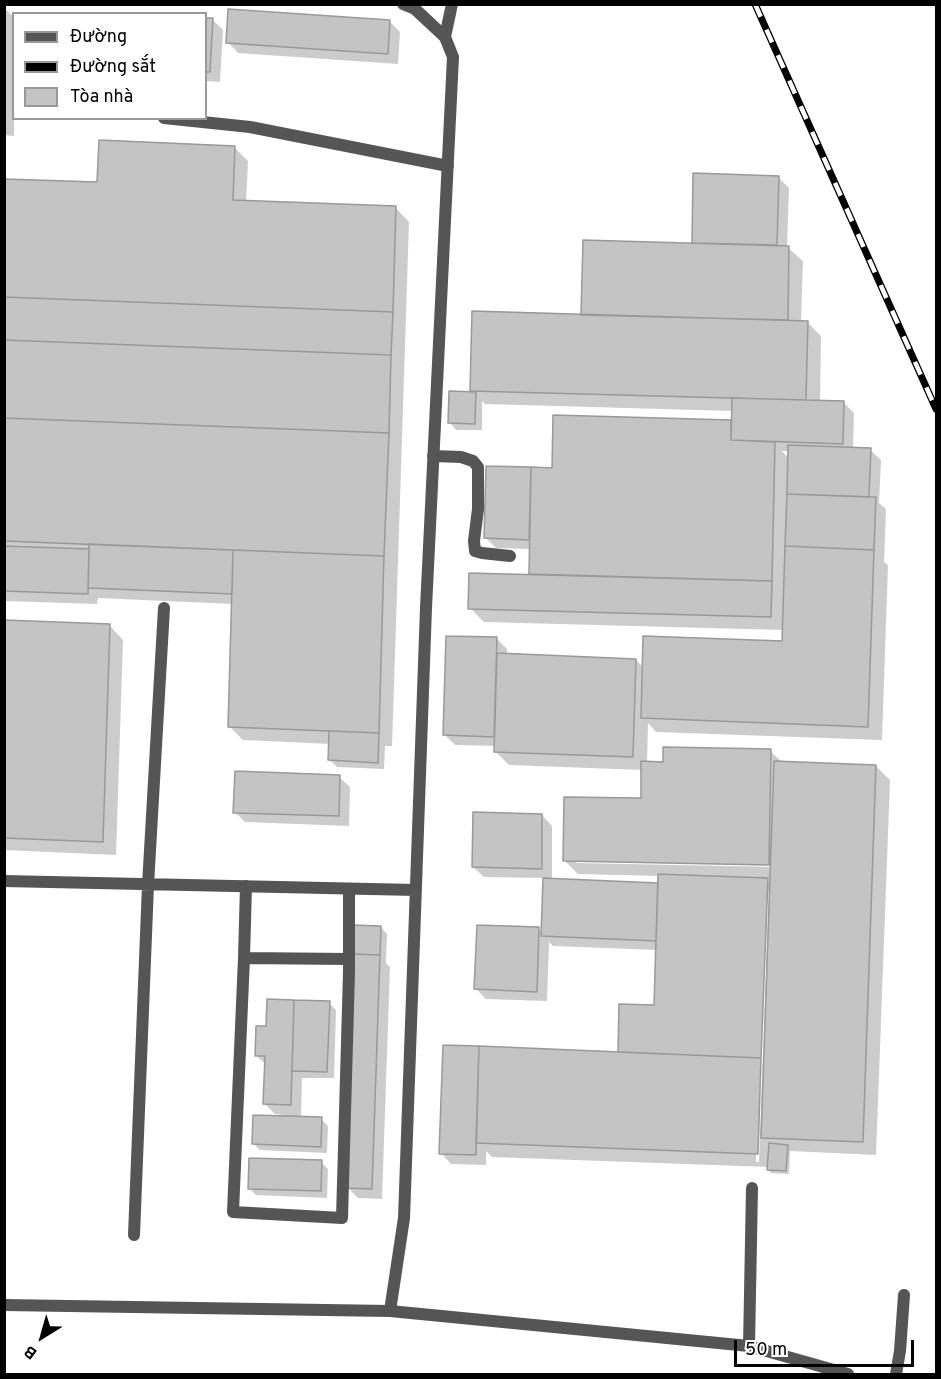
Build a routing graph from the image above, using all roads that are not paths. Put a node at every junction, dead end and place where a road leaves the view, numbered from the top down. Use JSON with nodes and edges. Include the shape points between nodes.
{"nodes":[{"id":1,"x":403,"y":4,"type":"edge"},
{"id":2,"x":452,"y":4,"type":"edge"},
{"id":3,"x":446,"y":37,"type":"junction"},
{"id":4,"x":183,"y":120,"type":"edge"},
{"id":5,"x":448,"y":166,"type":"junction"},
{"id":6,"x":434,"y":456,"type":"junction"},
{"id":7,"x":510,"y":556,"type":"dead end"},
{"id":8,"x":164,"y":608,"type":"dead end"},
{"id":9,"x":4,"y":881,"type":"edge"},
{"id":10,"x":148,"y":885,"type":"junction"},
{"id":11,"x":246,"y":886,"type":"junction"},
{"id":12,"x":349,"y":889,"type":"junction"},
{"id":13,"x":416,"y":890,"type":"junction"},
{"id":14,"x":244,"y":958,"type":"junction"},
{"id":15,"x":349,"y":959,"type":"junction"},
{"id":16,"x":752,"y":1188,"type":"dead end"},
{"id":17,"x":134,"y":1235,"type":"dead end"},
{"id":18,"x":904,"y":1295,"type":"dead end"},
{"id":19,"x":4,"y":1305,"type":"edge"},
{"id":20,"x":390,"y":1311,"type":"junction"},
{"id":21,"x":749,"y":1346,"type":"junction"},
{"id":22,"x":848,"y":1374,"type":"edge"},
{"id":23,"x":896,"y":1374,"type":"edge"}],
"edges":[{"from":1,"to":3,"type":"street","via":[[415,9]]},
{"from":2,"to":3,"type":"street"},
{"from":3,"to":5,"type":"street","via":[[453,57]]},
{"from":4,"to":5,"type":"street","via":[[250,127]]},
{"from":5,"to":6,"type":"street"},
{"from":6,"to":7,"type":"street","via":[[461,457],[478,466],[475,551]]},
{"from":6,"to":13,"type":"street"},
{"from":8,"to":10,"type":"street"},
{"from":9,"to":10,"type":"street"},
{"from":10,"to":11,"type":"street"},
{"from":10,"to":17,"type":"street"},
{"from":11,"to":12,"type":"street"},
{"from":11,"to":14,"type":"street"},
{"from":12,"to":13,"type":"street"},
{"from":12,"to":15,"type":"street"},
{"from":13,"to":20,"type":"street","via":[[404,1218]]},
{"from":14,"to":15,"type":"street"},
{"from":14,"to":15,"type":"street","via":[[233,1212],[342,1218]]},
{"from":16,"to":21,"type":"street"},
{"from":18,"to":23,"type":"street"},
{"from":19,"to":20,"type":"street"},
{"from":20,"to":21,"type":"street"},
{"from":21,"to":22,"type":"street"}]}
